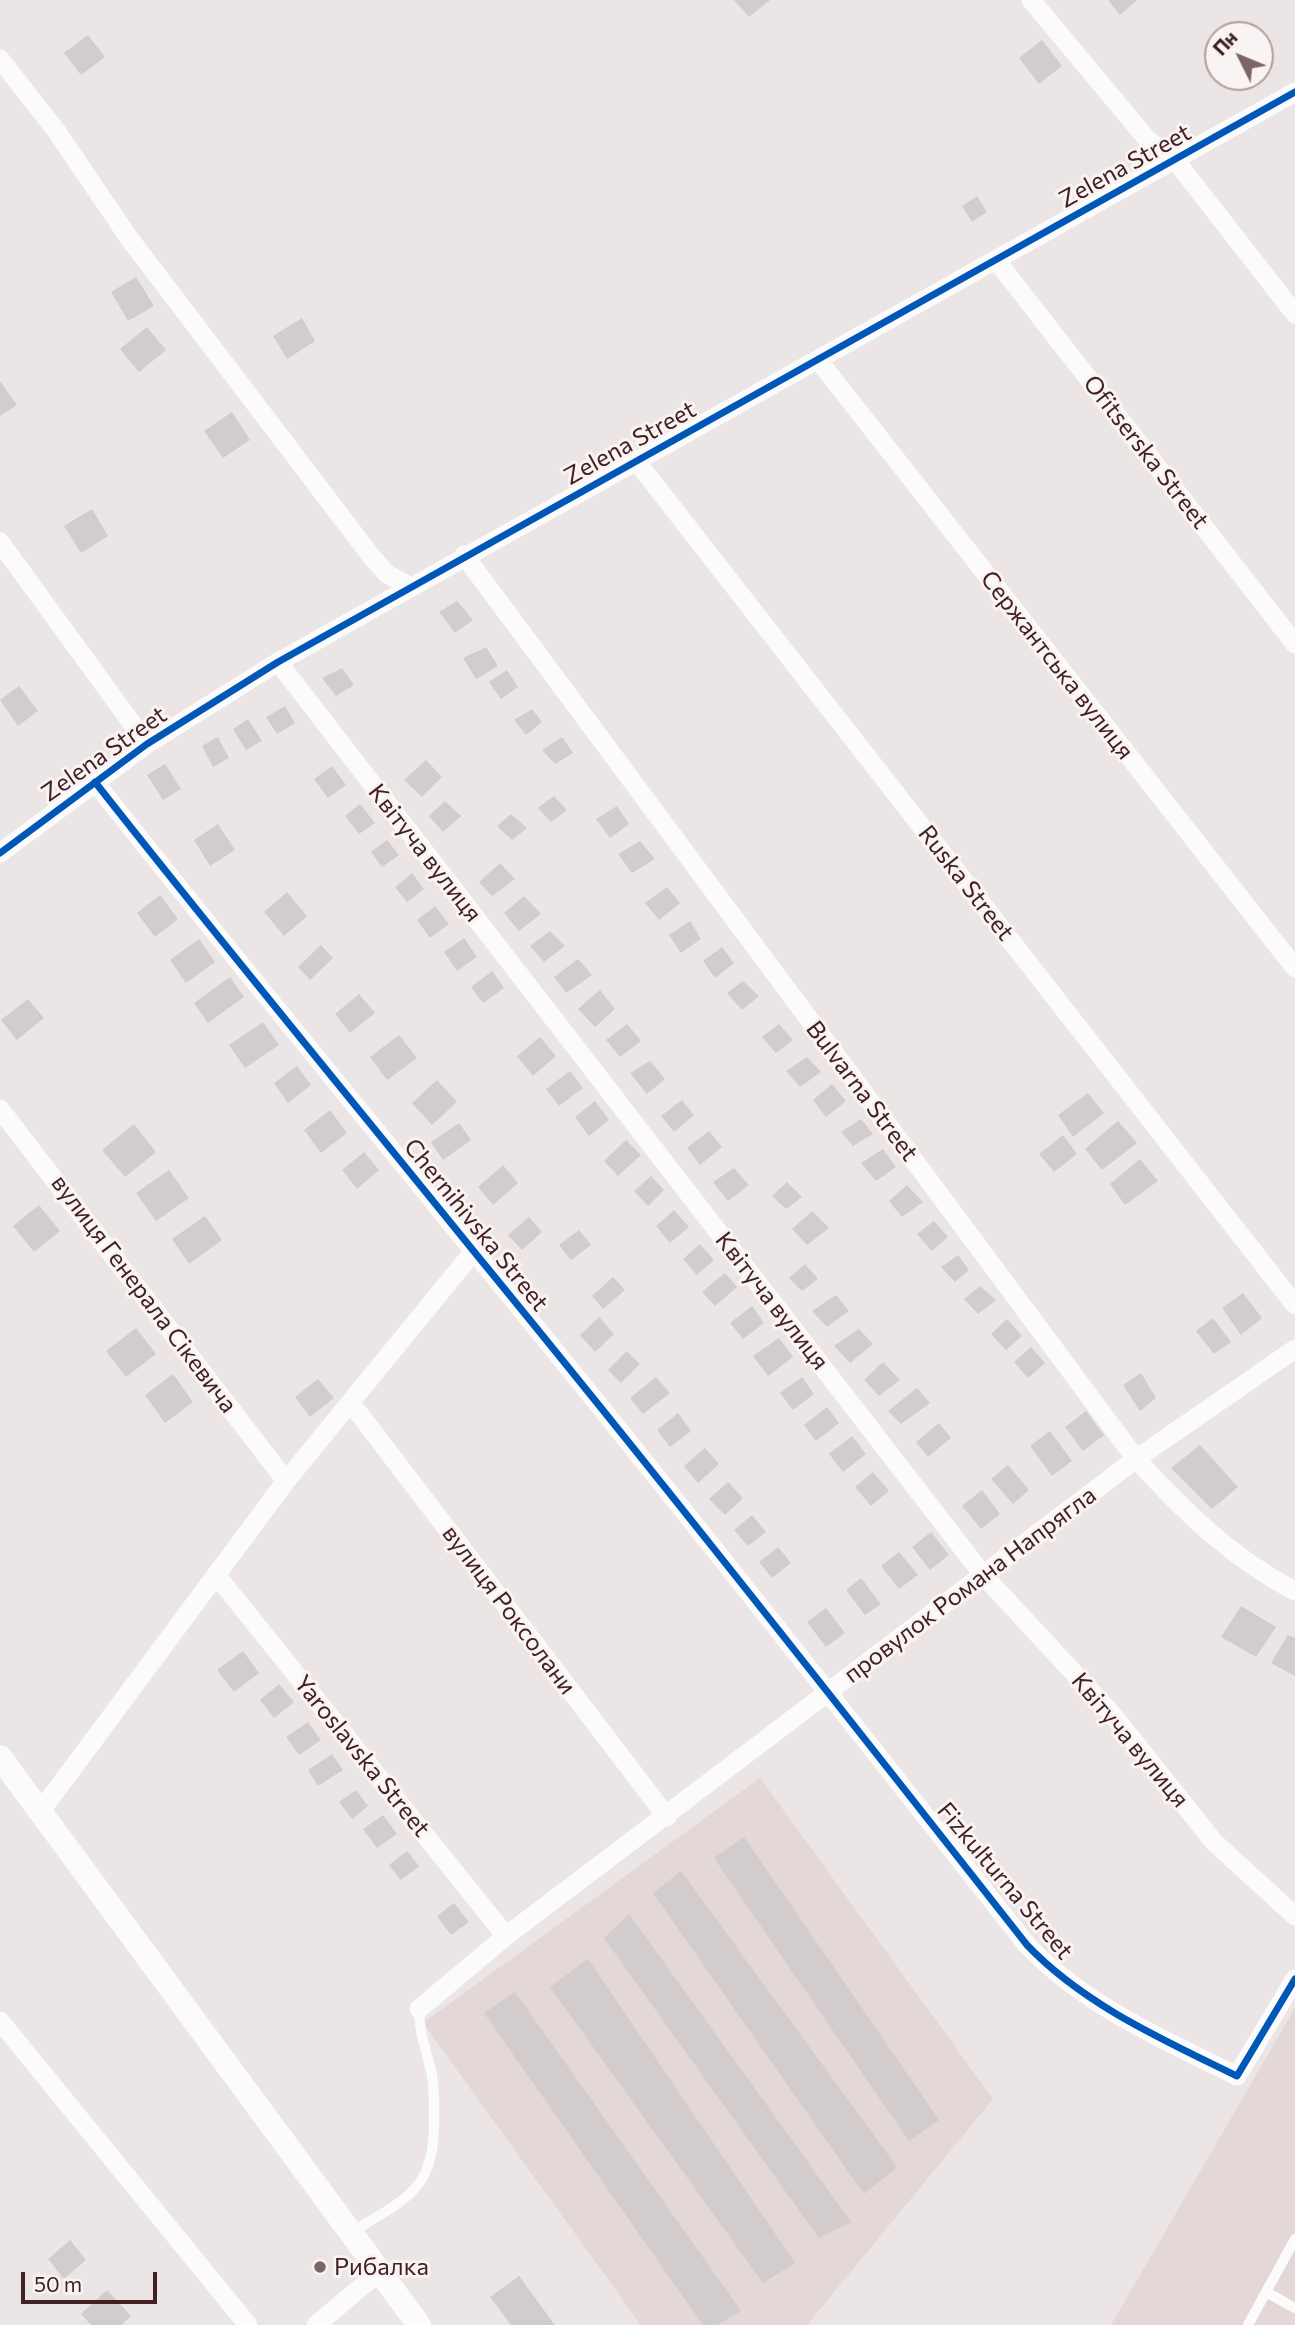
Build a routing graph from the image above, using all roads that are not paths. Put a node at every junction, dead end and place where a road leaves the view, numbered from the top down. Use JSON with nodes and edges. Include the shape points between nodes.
{"nodes":[{"id":1,"x":1031,"y":0,"type":"edge"},
{"id":2,"x":0,"y":59,"type":"edge"},
{"id":3,"x":1295,"y":92,"type":"edge"},
{"id":4,"x":1175,"y":160,"type":"junction"},
{"id":5,"x":996,"y":260,"type":"junction"},
{"id":6,"x":1295,"y":314,"type":"edge"},
{"id":7,"x":819,"y":361,"type":"junction"},
{"id":8,"x":637,"y":462,"type":"junction"},
{"id":9,"x":0,"y":542,"type":"edge"},
{"id":10,"x":464,"y":555,"type":"junction"},
{"id":11,"x":411,"y":587,"type":"junction"},
{"id":12,"x":1295,"y":645,"type":"edge"},
{"id":13,"x":278,"y":662,"type":"junction"},
{"id":14,"x":147,"y":744,"type":"junction"},
{"id":15,"x":95,"y":782,"type":"junction"},
{"id":16,"x":0,"y":853,"type":"edge"},
{"id":17,"x":1295,"y":968,"type":"edge"},
{"id":18,"x":0,"y":1109,"type":"edge"},
{"id":19,"x":474,"y":1251,"type":"junction"},
{"id":20,"x":1295,"y":1305,"type":"edge"},
{"id":21,"x":1295,"y":1349,"type":"edge"},
{"id":22,"x":351,"y":1403,"type":"junction"},
{"id":23,"x":1136,"y":1459,"type":"junction"},
{"id":24,"x":286,"y":1481,"type":"junction"},
{"id":25,"x":217,"y":1576,"type":"junction"},
{"id":26,"x":984,"y":1576,"type":"junction"},
{"id":27,"x":1295,"y":1591,"type":"edge"},
{"id":28,"x":828,"y":1693,"type":"junction"},
{"id":29,"x":0,"y":1757,"type":"edge"},
{"id":30,"x":40,"y":1812,"type":"junction"},
{"id":31,"x":667,"y":1816,"type":"junction"},
{"id":32,"x":1295,"y":1916,"type":"edge"},
{"id":33,"x":506,"y":1936,"type":"junction"},
{"id":34,"x":1295,"y":1979,"type":"edge"},
{"id":35,"x":419,"y":2009,"type":"joint"},
{"id":36,"x":0,"y":2021,"type":"edge"},
{"id":37,"x":349,"y":2234,"type":"junction"},
{"id":38,"x":1295,"y":2239,"type":"edge"},
{"id":39,"x":379,"y":2272,"type":"junction"},
{"id":40,"x":1266,"y":2292,"type":"junction"},
{"id":41,"x":1295,"y":2308,"type":"edge"},
{"id":42,"x":248,"y":2325,"type":"edge"},
{"id":43,"x":316,"y":2325,"type":"edge"},
{"id":44,"x":419,"y":2325,"type":"edge"},
{"id":45,"x":1248,"y":2325,"type":"edge"}],
"edges":[{"from":1,"to":4,"type":"street","via":[[1147,139]]},
{"from":2,"to":11,"type":"street","via":[[55,129],[129,238],[371,556],[387,574]]},
{"from":3,"to":4,"type":"street","name":"Zelena Street"},
{"from":4,"to":5,"type":"street","name":"Zelena Street"},
{"from":4,"to":6,"type":"street"},
{"from":5,"to":7,"type":"street","name":"Zelena Street"},
{"from":5,"to":12,"type":"street","name":"Ofitserska Street"},
{"from":7,"to":8,"type":"street","name":"Zelena Street"},
{"from":7,"to":17,"type":"street","name":"Сержантська вулиця"},
{"from":8,"to":10,"type":"street","name":"Zelena Street"},
{"from":8,"to":20,"type":"street","name":"Ruska Street"},
{"from":9,"to":14,"type":"street"},
{"from":10,"to":11,"type":"street","name":"Zelena Street"},
{"from":10,"to":23,"type":"street","name":"Bulvarna Street"},
{"from":11,"to":13,"type":"street","name":"Zelena Street"},
{"from":13,"to":14,"type":"street","name":"Zelena Street"},
{"from":13,"to":26,"type":"street","name":"Квітуча вулиця"},
{"from":14,"to":15,"type":"street","name":"Zelena Street"},
{"from":15,"to":16,"type":"street","name":"Zelena Street"},
{"from":15,"to":19,"type":"street","name":"Chernihivska Street"},
{"from":18,"to":24,"type":"street","name":"вулиця Генерала Сікевича"},
{"from":19,"to":22,"type":"street"},
{"from":19,"to":28,"type":"street","name":"Chernihivska Street"},
{"from":21,"to":23,"type":"street","name":"провулок Романа Напрягла"},
{"from":22,"to":24,"type":"street"},
{"from":22,"to":31,"type":"street","name":"вулиця Роксолани"},
{"from":23,"to":26,"type":"street","name":"провулок Романа Напрягла"},
{"from":23,"to":27,"type":"street","name":"Bulvarna Street","via":[[1188,1516],[1255,1570]]},
{"from":24,"to":25,"type":"street"},
{"from":25,"to":30,"type":"street"},
{"from":25,"to":33,"type":"street","name":"Yaroslavska Street"},
{"from":26,"to":28,"type":"street","name":"провулок Романа Напрягла"},
{"from":26,"to":32,"type":"street","name":"Квітуча вулиця","via":[[1112,1714],[1214,1842]]},
{"from":28,"to":31,"type":"street","name":"провулок Романа Напрягла"},
{"from":28,"to":34,"type":"street","name":"Fizkulturna Street","via":[[1054,1974],[1148,2032],[1237,2076]]},
{"from":29,"to":30,"type":"street"},
{"from":30,"to":37,"type":"street"},
{"from":31,"to":33,"type":"street","name":"провулок Романа Напрягла"},
{"from":33,"to":35,"type":"street","name":"провулок Романа Напрягла"},
{"from":35,"to":37,"type":"lane","via":[[434,2091],[432,2163],[412,2192]]},
{"from":36,"to":42,"type":"street"},
{"from":37,"to":39,"type":"street"},
{"from":38,"to":40,"type":"lane"},
{"from":39,"to":43,"type":"street"},
{"from":39,"to":44,"type":"street"},
{"from":40,"to":41,"type":"lane"},
{"from":40,"to":45,"type":"lane"}]}
